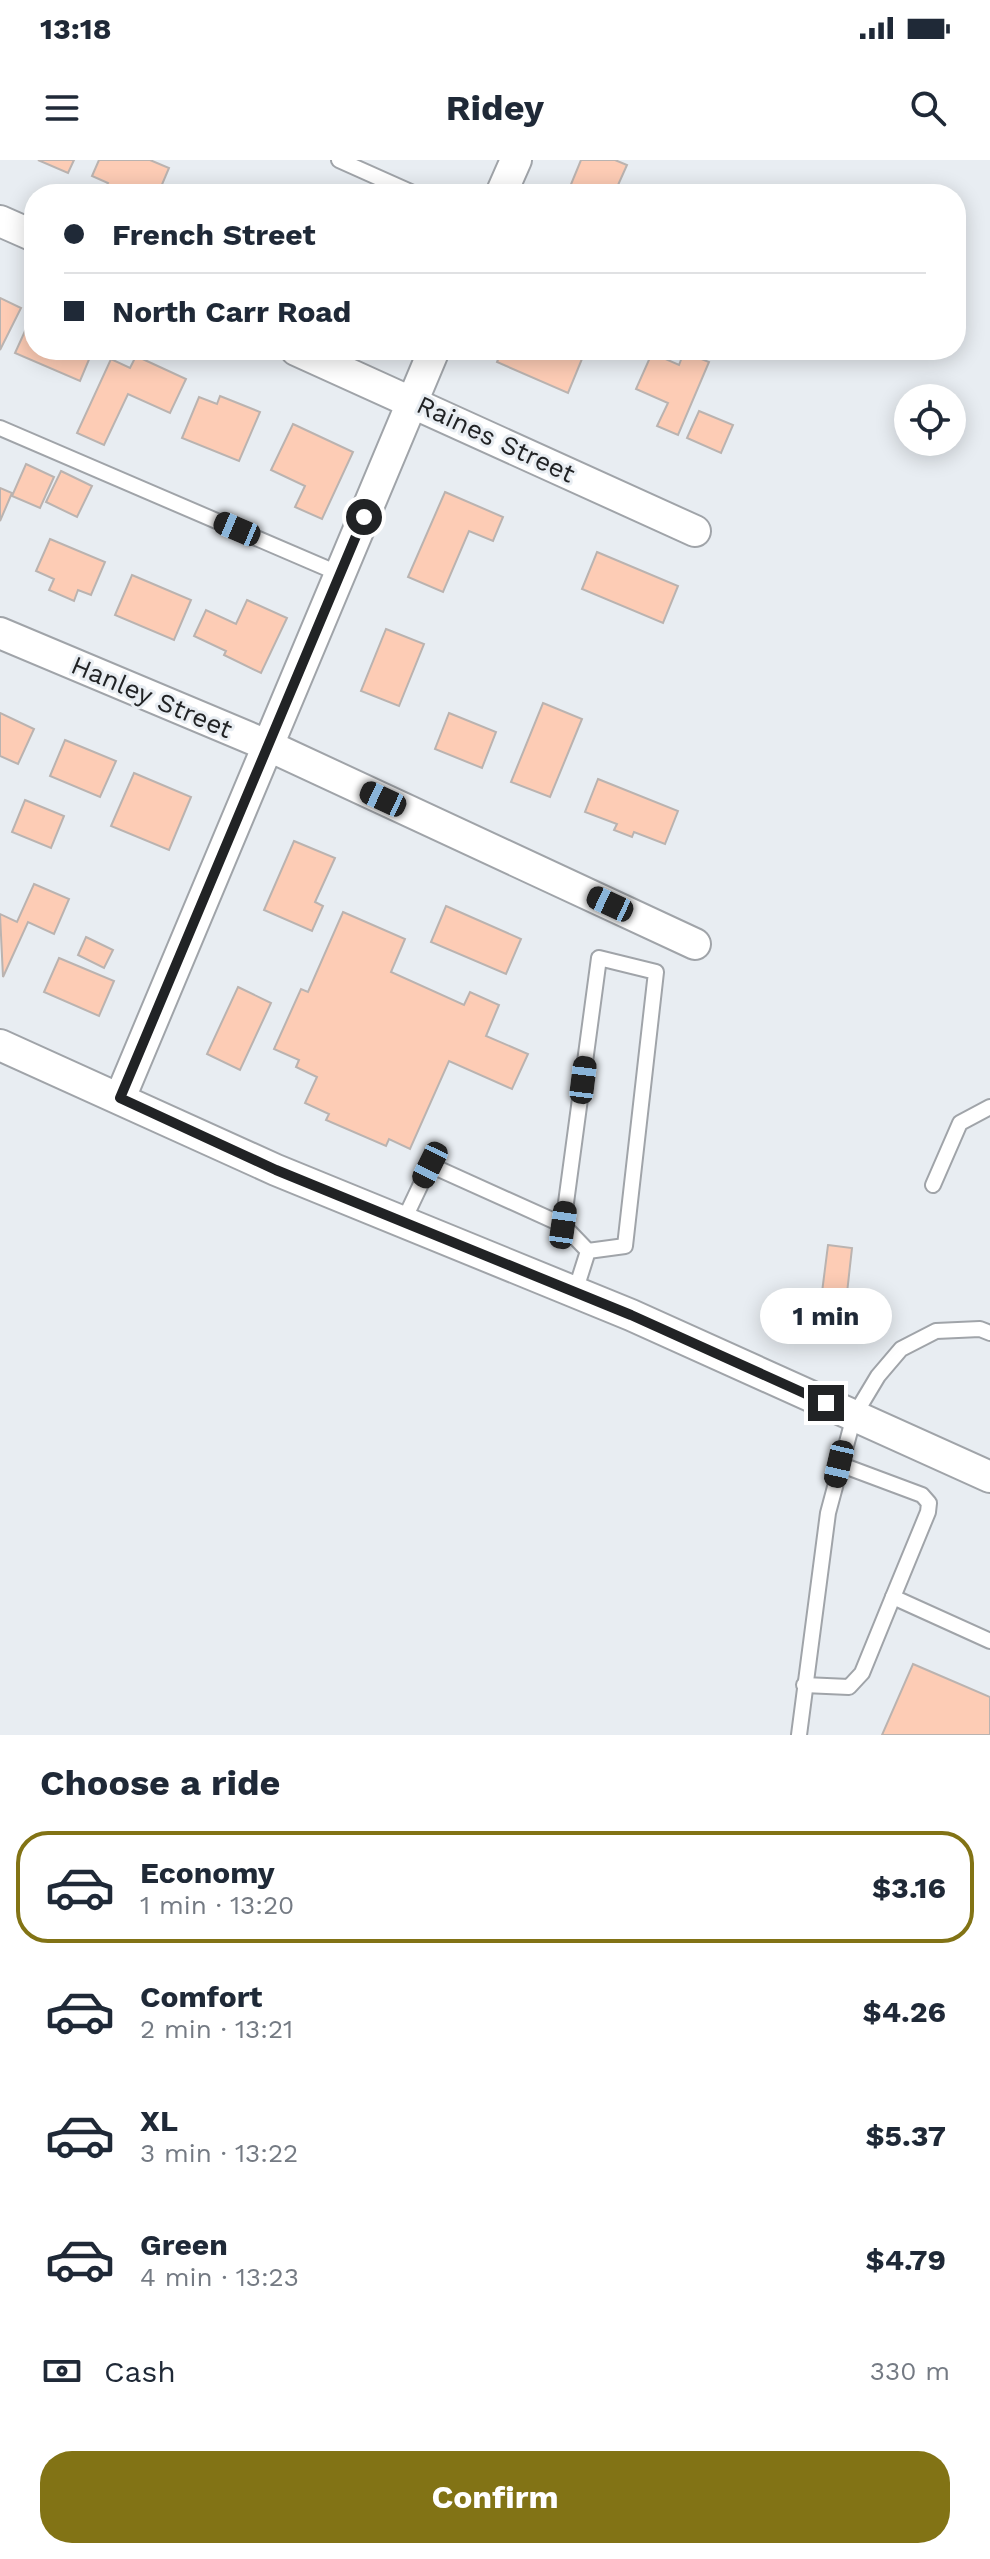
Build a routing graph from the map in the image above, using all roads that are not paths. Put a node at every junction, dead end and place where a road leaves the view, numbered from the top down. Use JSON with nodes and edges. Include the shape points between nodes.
{"nodes":[{"id":1,"x":339,"y":160,"type":"edge"},
{"id":2,"x":516,"y":160,"type":"edge"},
{"id":3,"x":393,"y":184,"type":"edge"},
{"id":4,"x":505,"y":184,"type":"edge"},
{"id":5,"x":0,"y":221,"type":"edge"},
{"id":6,"x":24,"y":232,"type":"edge"},
{"id":7,"x":319,"y":360,"type":"edge"},
{"id":8,"x":430,"y":360,"type":"edge"},
{"id":9,"x":412,"y":401,"type":"junction"},
{"id":10,"x":0,"y":428,"type":"edge"},
{"id":11,"x":695,"y":531,"type":"dead end"},
{"id":12,"x":340,"y":574,"type":"junction"},
{"id":13,"x":0,"y":633,"type":"edge"},
{"id":14,"x":269,"y":746,"type":"junction"},
{"id":15,"x":695,"y":944,"type":"dead end"},
{"id":16,"x":0,"y":1045,"type":"edge"},
{"id":17,"x":120,"y":1098,"type":"junction"},
{"id":18,"x":990,"y":1107,"type":"edge"},
{"id":19,"x":933,"y":1185,"type":"dead end"},
{"id":20,"x":403,"y":1222,"type":"junction"},
{"id":21,"x":563,"y":1225,"type":"junction"},
{"id":22,"x":588,"y":1251,"type":"junction"},
{"id":23,"x":575,"y":1292,"type":"junction"},
{"id":24,"x":990,"y":1333,"type":"edge"},
{"id":25,"x":854,"y":1416,"type":"junction"},
{"id":26,"x":839,"y":1464,"type":"junction"},
{"id":27,"x":990,"y":1477,"type":"edge"},
{"id":28,"x":893,"y":1597,"type":"junction"},
{"id":29,"x":990,"y":1641,"type":"edge"},
{"id":30,"x":804,"y":1685,"type":"junction"},
{"id":31,"x":799,"y":1735,"type":"edge"}],
"edges":[{"from":1,"to":3,"type":"lane"},
{"from":2,"to":4,"type":"street"},
{"from":5,"to":6,"type":"street"},
{"from":7,"to":9,"type":"street","name":"Raines Street"},
{"from":8,"to":9,"type":"street"},
{"from":9,"to":11,"type":"street","name":"Raines Street"},
{"from":9,"to":12,"type":"street"},
{"from":10,"to":12,"type":"lane"},
{"from":12,"to":14,"type":"street"},
{"from":13,"to":14,"type":"street","name":"Hanley Street"},
{"from":14,"to":15,"type":"street","name":"Hanley Street"},
{"from":14,"to":17,"type":"street"},
{"from":16,"to":17,"type":"street"},
{"from":17,"to":20,"type":"street"},
{"from":18,"to":19,"type":"lane","via":[[960,1123]]},
{"from":20,"to":21,"type":"lane","via":[[430,1165]]},
{"from":20,"to":23,"type":"street"},
{"from":21,"to":22,"type":"lane"},
{"from":21,"to":22,"type":"lane","via":[[599,958],[656,972],[625,1246]]},
{"from":22,"to":23,"type":"lane"},
{"from":23,"to":25,"type":"street"},
{"from":24,"to":25,"type":"lane","via":[[936,1331],[901,1349]]},
{"from":25,"to":26,"type":"lane"},
{"from":25,"to":27,"type":"street"},
{"from":26,"to":28,"type":"lane","via":[[922,1495],[929,1503]]},
{"from":26,"to":30,"type":"lane"},
{"from":28,"to":29,"type":"lane"},
{"from":28,"to":30,"type":"lane","via":[[862,1673],[849,1687]]},
{"from":30,"to":31,"type":"lane"}]}
